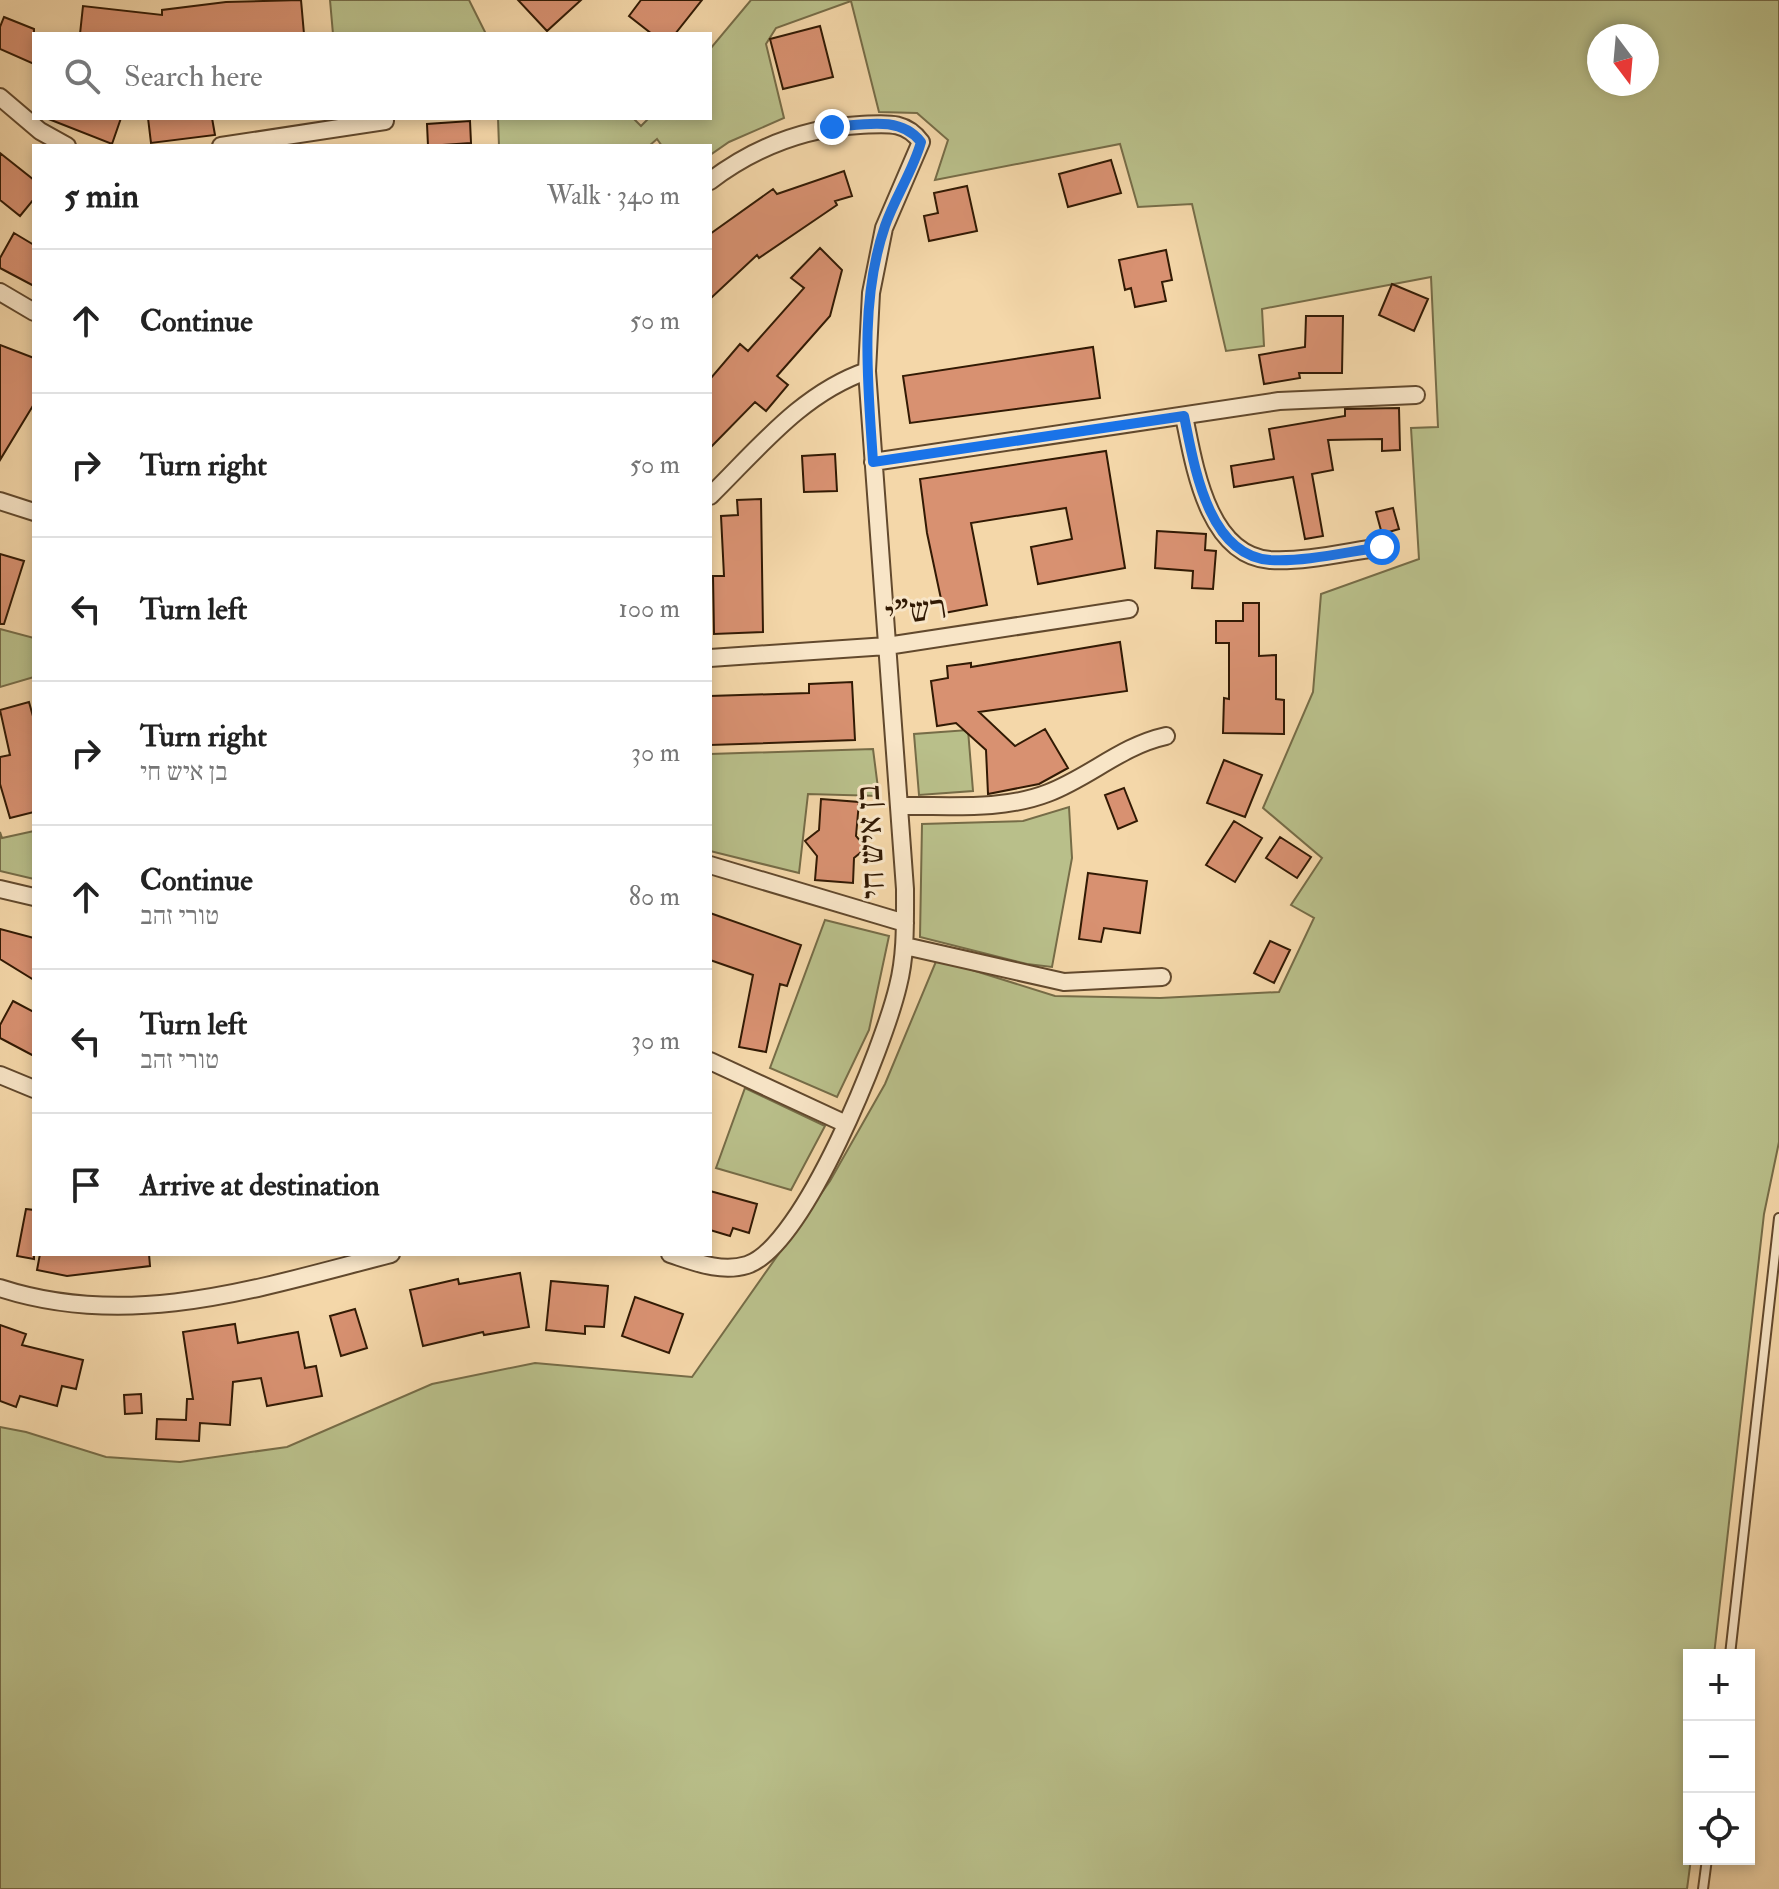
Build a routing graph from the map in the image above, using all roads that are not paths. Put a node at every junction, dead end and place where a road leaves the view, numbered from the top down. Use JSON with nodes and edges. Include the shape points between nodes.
{"nodes":[{"id":1,"x":0,"y":97,"type":"edge"},
{"id":2,"x":385,"y":121,"type":"dead end"},
{"id":3,"x":63,"y":144,"type":"edge"},
{"id":4,"x":234,"y":144,"type":"edge"},
{"id":5,"x":712,"y":180,"type":"edge"},
{"id":6,"x":0,"y":292,"type":"edge"},
{"id":7,"x":32,"y":311,"type":"edge"},
{"id":8,"x":867,"y":371,"type":"junction"},
{"id":9,"x":1416,"y":395,"type":"dead end"},
{"id":10,"x":1184,"y":416,"type":"junction"},
{"id":11,"x":873,"y":462,"type":"junction"},
{"id":12,"x":712,"y":494,"type":"edge"},
{"id":13,"x":0,"y":501,"type":"edge"},
{"id":14,"x":32,"y":511,"type":"edge"},
{"id":15,"x":1382,"y":547,"type":"dead end"},
{"id":16,"x":1129,"y":609,"type":"dead end"},
{"id":17,"x":887,"y":646,"type":"junction"},
{"id":18,"x":712,"y":658,"type":"edge"},
{"id":19,"x":1166,"y":736,"type":"dead end"},
{"id":20,"x":899,"y":806,"type":"junction"},
{"id":21,"x":712,"y":866,"type":"edge"},
{"id":22,"x":0,"y":889,"type":"edge"},
{"id":23,"x":32,"y":897,"type":"edge"},
{"id":24,"x":905,"y":923,"type":"junction"},
{"id":25,"x":905,"y":946,"type":"junction"},
{"id":26,"x":1162,"y":977,"type":"dead end"},
{"id":27,"x":712,"y":1062,"type":"edge"},
{"id":28,"x":0,"y":1075,"type":"edge"},
{"id":29,"x":32,"y":1088,"type":"edge"},
{"id":30,"x":846,"y":1124,"type":"junction"},
{"id":31,"x":1779,"y":1218,"type":"edge"},
{"id":32,"x":383,"y":1256,"type":"edge"},
{"id":33,"x":676,"y":1256,"type":"edge"},
{"id":34,"x":0,"y":1288,"type":"edge"},
{"id":35,"x":1731,"y":1649,"type":"edge"},
{"id":36,"x":1706,"y":1865,"type":"edge"},
{"id":37,"x":1703,"y":1889,"type":"edge"}],
"edges":[{"from":1,"to":3,"type":"street"},
{"from":2,"to":4,"type":"street"},
{"from":5,"to":8,"type":"street","name":"בן איש חי","via":[[795,134],[893,123],[911,129],[921,142],[882,239],[871,293]]},
{"from":6,"to":7,"type":"street"},
{"from":8,"to":11,"type":"street","name":"בן איש חי"},
{"from":8,"to":12,"type":"street","via":[[808,401]]},
{"from":9,"to":10,"type":"street","via":[[1279,401]]},
{"from":10,"to":11,"type":"street"},
{"from":10,"to":15,"type":"street","via":[[1211,512],[1245,552],[1269,560]]},
{"from":11,"to":17,"type":"street","name":"בן איש חי"},
{"from":13,"to":14,"type":"street"},
{"from":16,"to":17,"type":"street","name":"רש\"י"},
{"from":17,"to":18,"type":"street","name":"רש\"י"},
{"from":17,"to":20,"type":"street","name":"בן איש חי"},
{"from":19,"to":20,"type":"street","via":[[1130,747],[1029,800]]},
{"from":20,"to":24,"type":"street","name":"בן איש חי"},
{"from":21,"to":24,"type":"street"},
{"from":22,"to":23,"type":"street"},
{"from":24,"to":25,"type":"street","name":"בן איש חי"},
{"from":25,"to":26,"type":"street","via":[[1064,982]]},
{"from":25,"to":30,"type":"street","name":"בן איש חי","via":[[887,1025]]},
{"from":27,"to":30,"type":"street"},
{"from":28,"to":29,"type":"street"},
{"from":30,"to":33,"type":"street","name":"בן איש חי","via":[[772,1251],[747,1265],[710,1267]]},
{"from":31,"to":35,"type":"lane"},
{"from":32,"to":34,"type":"street","via":[[197,1302],[155,1306],[86,1306]]},
{"from":36,"to":37,"type":"lane"}]}
